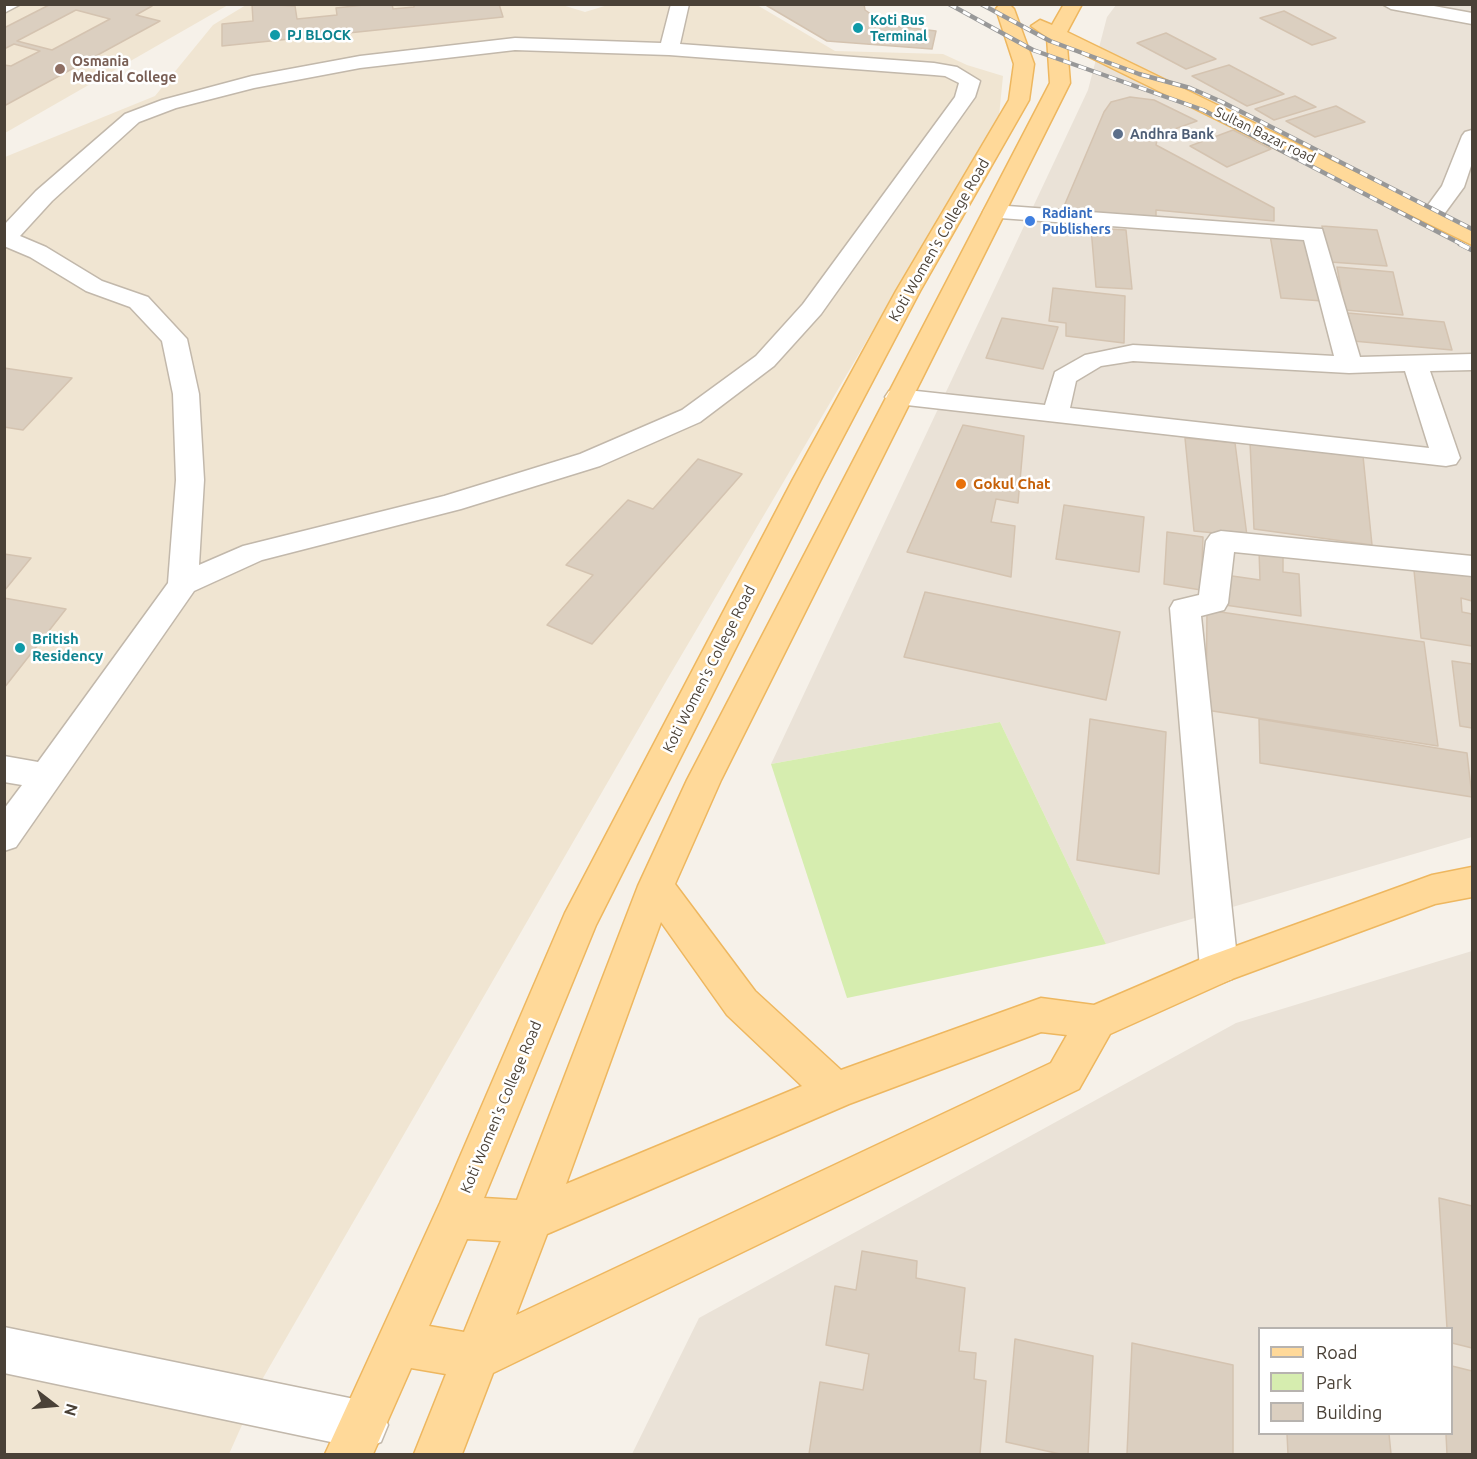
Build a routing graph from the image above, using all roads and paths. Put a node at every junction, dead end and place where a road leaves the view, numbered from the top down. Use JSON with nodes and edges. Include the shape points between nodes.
{"nodes":[{"id":1,"x":12,"y":4,"type":"edge"},
{"id":2,"x":680,"y":4,"type":"edge"},
{"id":3,"x":1073,"y":4,"type":"edge"},
{"id":4,"x":1390,"y":4,"type":"edge"},
{"id":5,"x":1001,"y":7,"type":"edge"},
{"id":6,"x":4,"y":8,"type":"edge"},
{"id":7,"x":1473,"y":19,"type":"edge"},
{"id":8,"x":1056,"y":34,"type":"junction"},
{"id":9,"x":669,"y":49,"type":"junction"},
{"id":10,"x":1473,"y":136,"type":"edge"},
{"id":11,"x":1448,"y":194,"type":"junction"},
{"id":12,"x":1473,"y":199,"type":"edge"},
{"id":13,"x":994,"y":212,"type":"junction"},
{"id":14,"x":1431,"y":216,"type":"junction"},
{"id":15,"x":5,"y":238,"type":"edge"},
{"id":16,"x":1473,"y":238,"type":"edge"},
{"id":17,"x":1473,"y":362,"type":"edge"},
{"id":18,"x":1414,"y":364,"type":"junction"},
{"id":19,"x":1349,"y":365,"type":"junction"},
{"id":20,"x":898,"y":397,"type":"junction"},
{"id":21,"x":1056,"y":414,"type":"junction"},
{"id":22,"x":1473,"y":566,"type":"edge"},
{"id":23,"x":183,"y":584,"type":"junction"},
{"id":24,"x":4,"y":770,"type":"edge"},
{"id":25,"x":47,"y":777,"type":"junction"},
{"id":26,"x":4,"y":837,"type":"edge"},
{"id":27,"x":1473,"y":882,"type":"edge"},
{"id":28,"x":656,"y":886,"type":"junction"},
{"id":29,"x":1219,"y":968,"type":"junction"},
{"id":30,"x":1096,"y":1022,"type":"junction"},
{"id":31,"x":835,"y":1090,"type":"junction"},
{"id":32,"x":455,"y":1218,"type":"junction"},
{"id":33,"x":528,"y":1221,"type":"junction"},
{"id":34,"x":400,"y":1343,"type":"junction"},
{"id":35,"x":4,"y":1350,"type":"edge"},
{"id":36,"x":476,"y":1356,"type":"junction"},
{"id":37,"x":356,"y":1440,"type":"edge"},
{"id":38,"x":439,"y":1454,"type":"edge"}],
"edges":[{"from":1,"to":6,"type":"street"},
{"from":2,"to":9,"type":"street"},
{"from":3,"to":8,"type":"main road"},
{"from":4,"to":7,"type":"street"},
{"from":5,"to":8,"type":"main road","name":"Sultan Bazar road"},
{"from":5,"to":32,"type":"main road","name":"Koti Women's College Road","via":[[1024,64],[1019,100],[908,291],[817,460],[578,924]]},
{"from":8,"to":13,"type":"main road","via":[[1060,83]]},
{"from":8,"to":14,"type":"main road","name":"Sultan Bazar road"},
{"from":9,"to":15,"type":"street","via":[[515,44],[432,52],[252,82],[169,104],[132,118],[44,196]]},
{"from":9,"to":23,"type":"street","via":[[934,69],[950,71],[970,81],[965,97],[812,309],[765,361],[690,416],[590,460],[451,503],[253,553]]},
{"from":10,"to":11,"type":"street"},
{"from":11,"to":12,"type":"street"},
{"from":11,"to":14,"type":"street"},
{"from":13,"to":19,"type":"street","via":[[1314,234]]},
{"from":13,"to":20,"type":"main road"},
{"from":14,"to":16,"type":"main road","name":"Sultan Bazar road"},
{"from":15,"to":23,"type":"street","via":[[38,252],[94,286],[139,302],[174,339],[186,394],[190,480]]},
{"from":17,"to":18,"type":"street"},
{"from":18,"to":19,"type":"street"},
{"from":18,"to":21,"type":"street","via":[[1446,458]]},
{"from":19,"to":21,"type":"street","via":[[1133,353],[1094,360],[1065,377]]},
{"from":20,"to":21,"type":"street"},
{"from":20,"to":28,"type":"main road","via":[[704,780]]},
{"from":22,"to":29,"type":"street","via":[[1221,541],[1213,603],[1185,608]]},
{"from":23,"to":25,"type":"street"},
{"from":24,"to":25,"type":"street"},
{"from":25,"to":26,"type":"street"},
{"from":27,"to":29,"type":"main road","via":[[1432,890]]},
{"from":28,"to":31,"type":"main road","via":[[741,1003]]},
{"from":28,"to":33,"type":"main road","via":[[570,1121]]},
{"from":29,"to":30,"type":"main road"},
{"from":30,"to":31,"type":"main road","via":[[1041,1015]]},
{"from":30,"to":36,"type":"main road","via":[[1065,1076]]},
{"from":31,"to":33,"type":"main road"},
{"from":32,"to":33,"type":"main road"},
{"from":32,"to":34,"type":"main road","name":"Koti Women's College Road"},
{"from":33,"to":36,"type":"main road"},
{"from":34,"to":36,"type":"main road"},
{"from":34,"to":37,"type":"main road","name":"Koti Women's College Road"},
{"from":35,"to":37,"type":"street"},
{"from":36,"to":38,"type":"main road"}]}
